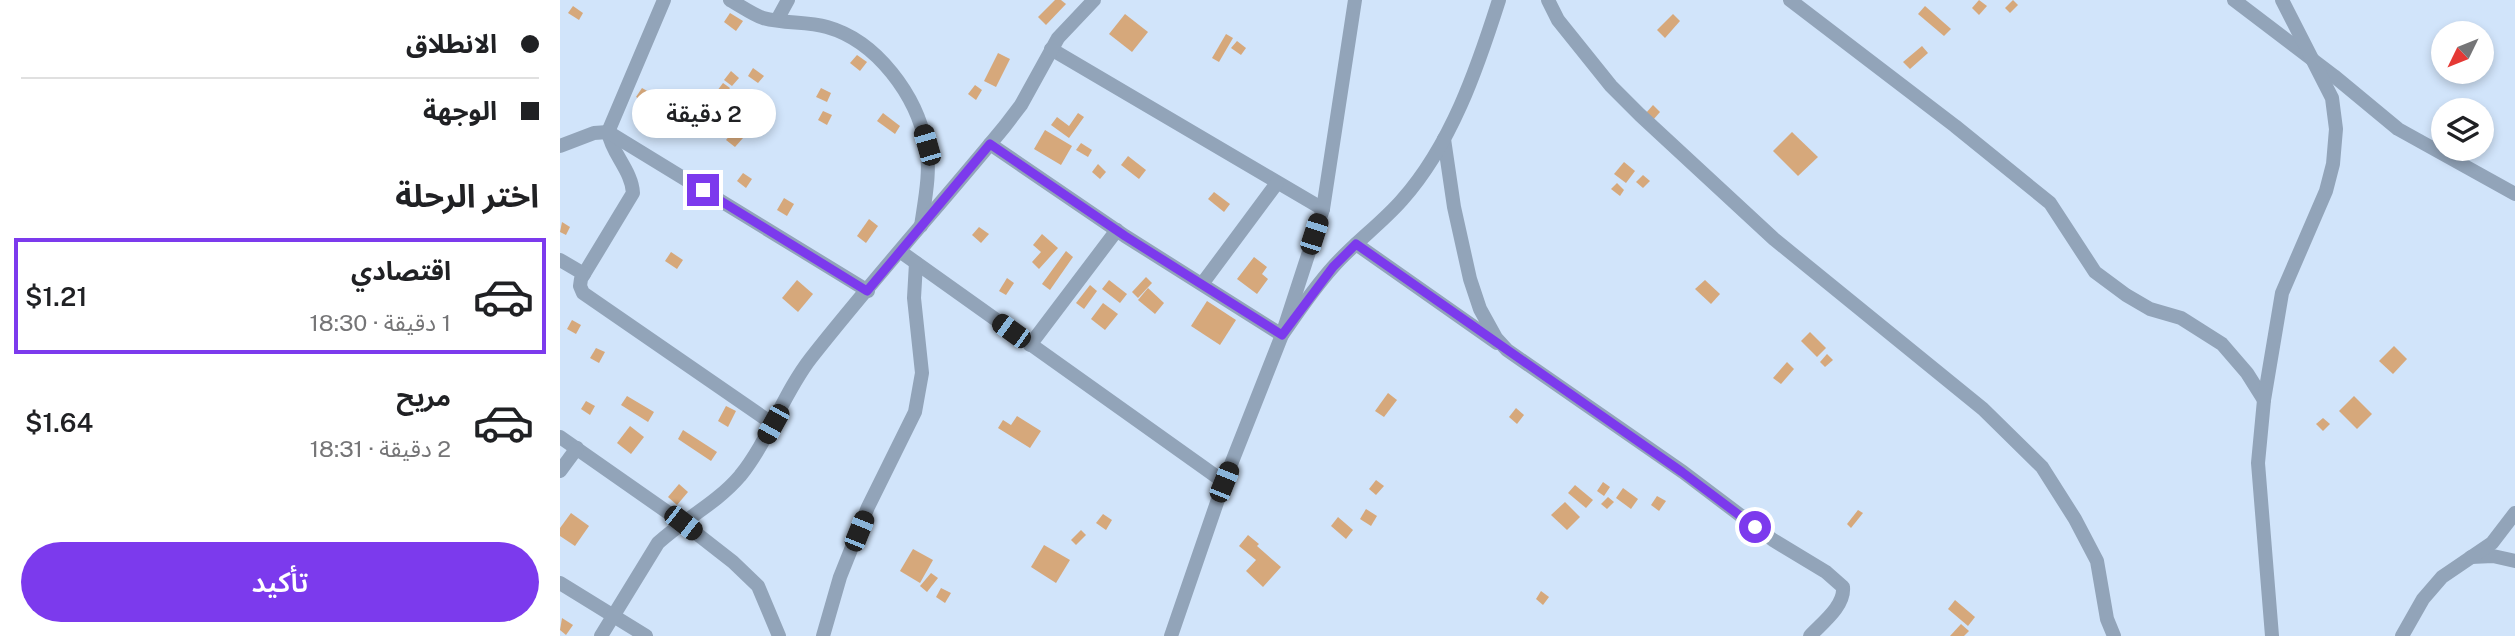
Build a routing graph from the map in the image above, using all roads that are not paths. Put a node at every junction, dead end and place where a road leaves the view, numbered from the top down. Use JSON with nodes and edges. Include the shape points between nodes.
{"nodes":[{"id":1,"x":664,"y":0,"type":"edge"},
{"id":2,"x":730,"y":0,"type":"edge"},
{"id":3,"x":788,"y":0,"type":"edge"},
{"id":4,"x":1094,"y":0,"type":"edge"},
{"id":5,"x":1355,"y":0,"type":"edge"},
{"id":6,"x":1499,"y":0,"type":"edge"},
{"id":7,"x":1548,"y":0,"type":"edge"},
{"id":8,"x":1790,"y":0,"type":"edge"},
{"id":9,"x":2234,"y":0,"type":"edge"},
{"id":10,"x":2283,"y":0,"type":"edge"},
{"id":11,"x":777,"y":20,"type":"junction"},
{"id":12,"x":1051,"y":49,"type":"junction"},
{"id":13,"x":2314,"y":61,"type":"junction"},
{"id":14,"x":608,"y":132,"type":"junction"},
{"id":15,"x":1444,"y":139,"type":"junction"},
{"id":16,"x":990,"y":144,"type":"junction"},
{"id":17,"x":560,"y":146,"type":"edge"},
{"id":18,"x":1278,"y":183,"type":"junction"},
{"id":19,"x":2515,"y":194,"type":"edge"},
{"id":20,"x":1323,"y":209,"type":"junction"},
{"id":21,"x":921,"y":227,"type":"junction"},
{"id":22,"x":1117,"y":230,"type":"junction"},
{"id":23,"x":1356,"y":244,"type":"junction"},
{"id":24,"x":901,"y":251,"type":"junction"},
{"id":25,"x":560,"y":260,"type":"edge"},
{"id":26,"x":916,"y":262,"type":"junction"},
{"id":27,"x":584,"y":274,"type":"junction"},
{"id":28,"x":1202,"y":284,"type":"junction"},
{"id":29,"x":867,"y":291,"type":"junction"},
{"id":30,"x":1282,"y":335,"type":"junction"},
{"id":31,"x":1030,"y":345,"type":"junction"},
{"id":32,"x":1507,"y":350,"type":"junction"},
{"id":33,"x":2264,"y":400,"type":"junction"},
{"id":34,"x":773,"y":424,"type":"junction"},
{"id":35,"x":560,"y":437,"type":"edge"},
{"id":36,"x":577,"y":449,"type":"junction"},
{"id":37,"x":560,"y":471,"type":"edge"},
{"id":38,"x":1224,"y":482,"type":"junction"},
{"id":39,"x":2515,"y":513,"type":"edge"},
{"id":40,"x":683,"y":523,"type":"junction"},
{"id":41,"x":2469,"y":557,"type":"junction"},
{"id":42,"x":2515,"y":561,"type":"edge"},
{"id":43,"x":560,"y":583,"type":"edge"},
{"id":44,"x":613,"y":615,"type":"junction"},
{"id":45,"x":601,"y":636,"type":"edge"},
{"id":46,"x":646,"y":636,"type":"edge"},
{"id":47,"x":779,"y":636,"type":"edge"},
{"id":48,"x":823,"y":636,"type":"edge"},
{"id":49,"x":1171,"y":636,"type":"edge"},
{"id":50,"x":1810,"y":636,"type":"edge"},
{"id":51,"x":2114,"y":636,"type":"edge"},
{"id":52,"x":2272,"y":636,"type":"edge"},
{"id":53,"x":2402,"y":636,"type":"edge"}],
"edges":[{"from":1,"to":14,"type":"street"},
{"from":2,"to":11,"type":"street"},
{"from":3,"to":11,"type":"street"},
{"from":4,"to":12,"type":"street"},
{"from":5,"to":20,"type":"street"},
{"from":6,"to":15,"type":"street","via":[[1482,54]]},
{"from":7,"to":51,"type":"street","via":[[1566,30],[1640,115],[1774,239],[1983,409],[2042,467],[2098,561],[2106,619]]},
{"from":8,"to":33,"type":"street","via":[[2050,203],[2095,272],[2150,309],[2181,318],[2222,344]]},
{"from":9,"to":13,"type":"street"},
{"from":10,"to":13,"type":"street"},
{"from":11,"to":21,"type":"street","via":[[825,26],[847,35],[901,85],[917,113],[927,145]]},
{"from":12,"to":16,"type":"street","via":[[1021,105]]},
{"from":12,"to":18,"type":"street"},
{"from":13,"to":19,"type":"street","via":[[2398,129]]},
{"from":13,"to":33,"type":"street","via":[[2333,98],[2333,163],[2326,191],[2282,293]]},
{"from":14,"to":17,"type":"street"},
{"from":14,"to":27,"type":"street","via":[[633,193]]},
{"from":14,"to":29,"type":"street"},
{"from":15,"to":23,"type":"street","via":[[1402,200]]},
{"from":15,"to":32,"type":"street","via":[[1470,279],[1480,309]]},
{"from":16,"to":21,"type":"street"},
{"from":16,"to":22,"type":"street"},
{"from":18,"to":20,"type":"street"},
{"from":18,"to":28,"type":"street"},
{"from":20,"to":30,"type":"street"},
{"from":21,"to":24,"type":"street"},
{"from":22,"to":28,"type":"street"},
{"from":22,"to":31,"type":"street"},
{"from":23,"to":30,"type":"street"},
{"from":23,"to":32,"type":"street"},
{"from":24,"to":26,"type":"street"},
{"from":24,"to":29,"type":"street"},
{"from":25,"to":27,"type":"street"},
{"from":26,"to":31,"type":"street"},
{"from":26,"to":48,"type":"street","via":[[914,298],[922,373],[915,412],[868,507]]},
{"from":27,"to":34,"type":"street","via":[[583,293]]},
{"from":28,"to":30,"type":"street"},
{"from":29,"to":34,"type":"street","via":[[810,360]]},
{"from":30,"to":38,"type":"street"},
{"from":31,"to":38,"type":"street"},
{"from":32,"to":50,"type":"street","via":[[1843,587],[1840,602]]},
{"from":33,"to":52,"type":"street","via":[[2258,463]]},
{"from":34,"to":40,"type":"street","via":[[740,476]]},
{"from":35,"to":36,"type":"street"},
{"from":36,"to":37,"type":"street"},
{"from":36,"to":40,"type":"street"},
{"from":38,"to":49,"type":"street"},
{"from":39,"to":41,"type":"street","via":[[2492,543]]},
{"from":40,"to":44,"type":"street","via":[[658,543]]},
{"from":40,"to":47,"type":"street","via":[[758,586]]},
{"from":41,"to":42,"type":"street"},
{"from":41,"to":53,"type":"street","via":[[2423,599]]},
{"from":43,"to":44,"type":"street"},
{"from":44,"to":45,"type":"street"},
{"from":44,"to":46,"type":"street"}]}
